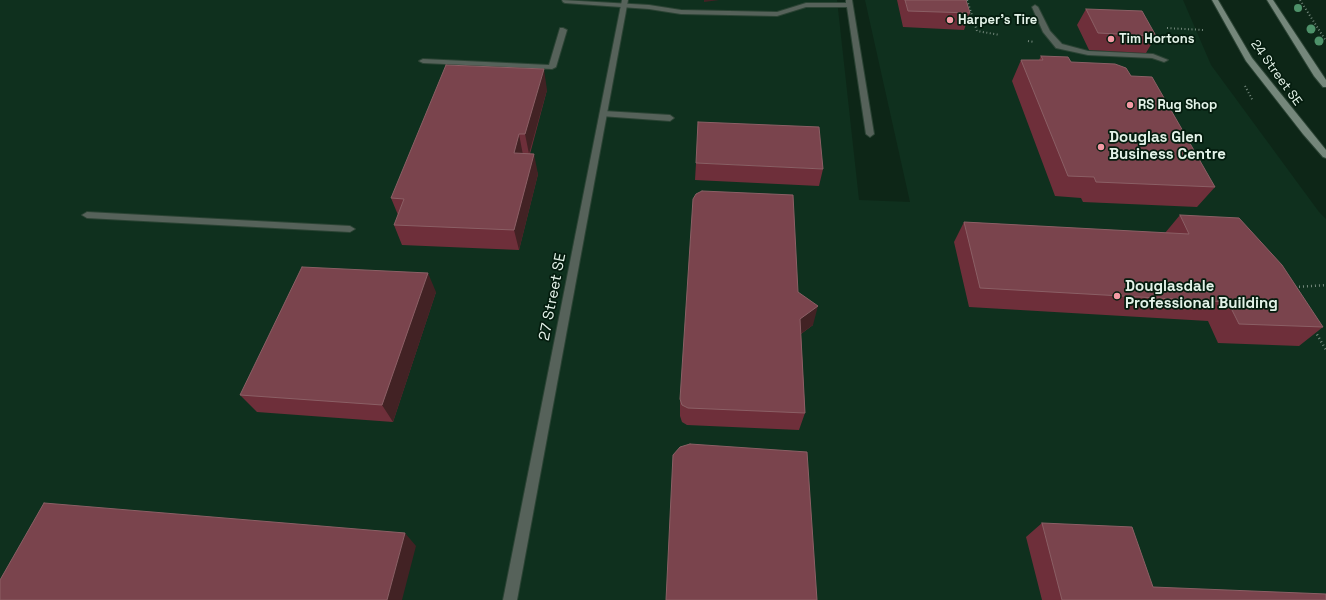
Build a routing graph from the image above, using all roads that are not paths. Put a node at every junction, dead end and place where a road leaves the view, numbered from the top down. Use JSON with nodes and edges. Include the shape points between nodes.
{"nodes":[{"id":1,"x":1214,"y":0,"type":"edge"},
{"id":2,"x":1270,"y":0,"type":"edge"},
{"id":3,"x":565,"y":1,"type":"edge"},
{"id":4,"x":625,"y":3,"type":"edge"},
{"id":5,"x":849,"y":3,"type":"edge"},
{"id":6,"x":1035,"y":7,"type":"dead end"},
{"id":7,"x":563,"y":30,"type":"dead end"},
{"id":8,"x":1164,"y":60,"type":"dead end"},
{"id":9,"x":423,"y":62,"type":"dead end"},
{"id":10,"x":1326,"y":85,"type":"edge"},
{"id":11,"x":604,"y":114,"type":"junction"},
{"id":12,"x":670,"y":118,"type":"dead end"},
{"id":13,"x":870,"y":134,"type":"dead end"},
{"id":14,"x":1326,"y":155,"type":"edge"},
{"id":15,"x":87,"y":215,"type":"dead end"},
{"id":16,"x":350,"y":229,"type":"dead end"},
{"id":17,"x":510,"y":600,"type":"edge"}],
"edges":[{"from":1,"to":14,"type":"main road","name":"24 Street SE","via":[[1249,59]]},
{"from":2,"to":10,"type":"main road"},
{"from":3,"to":4,"type":"street"},
{"from":4,"to":5,"type":"street","via":[[681,12],[777,14],[806,4]]},
{"from":4,"to":11,"type":"street","name":"27 Street SE"},
{"from":5,"to":13,"type":"street"},
{"from":6,"to":8,"type":"street","via":[[1047,32],[1059,46],[1088,53],[1153,56]]},
{"from":7,"to":9,"type":"street","via":[[552,67]]},
{"from":11,"to":12,"type":"street"},
{"from":11,"to":17,"type":"street","name":"27 Street SE"},
{"from":15,"to":16,"type":"street"}]}
